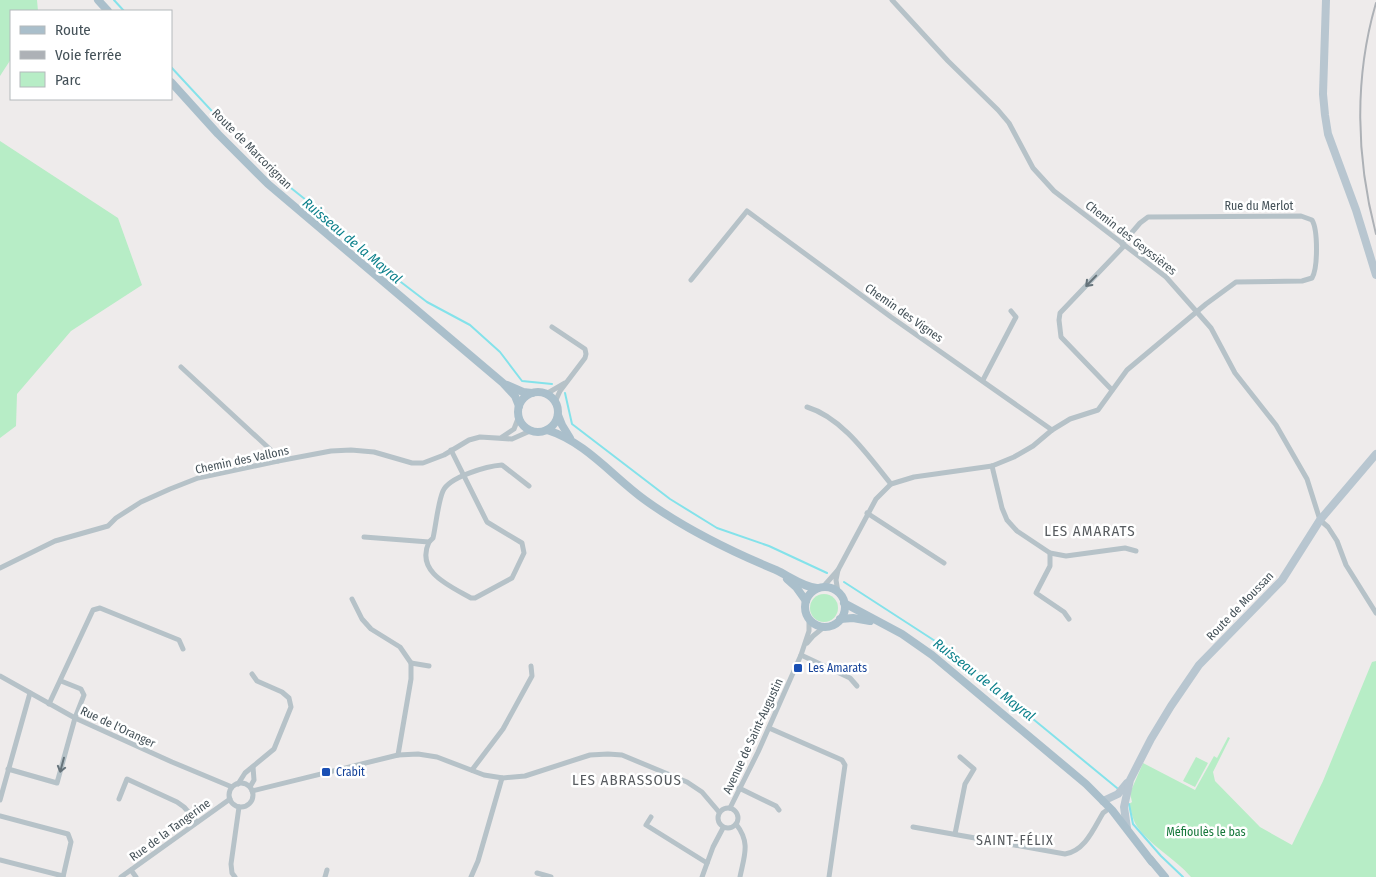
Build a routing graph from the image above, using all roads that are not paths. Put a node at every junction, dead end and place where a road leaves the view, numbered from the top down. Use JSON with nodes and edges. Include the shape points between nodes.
{"nodes":[{"id":1,"x":98,"y":0,"type":"edge"},
{"id":2,"x":892,"y":0,"type":"edge"},
{"id":3,"x":1326,"y":0,"type":"edge"},
{"id":4,"x":107,"y":10,"type":"edge"},
{"id":5,"x":172,"y":83,"type":"edge"},
{"id":6,"x":1123,"y":245,"type":"junction"},
{"id":7,"x":1376,"y":275,"type":"edge"},
{"id":8,"x":691,"y":280,"type":"dead end"},
{"id":9,"x":1011,"y":311,"type":"dead end"},
{"id":10,"x":1197,"y":311,"type":"junction"},
{"id":11,"x":552,"y":327,"type":"dead end"},
{"id":12,"x":181,"y":367,"type":"dead end"},
{"id":13,"x":983,"y":380,"type":"junction"},
{"id":14,"x":503,"y":383,"type":"junction"},
{"id":15,"x":565,"y":383,"type":"junction"},
{"id":16,"x":1112,"y":390,"type":"junction"},
{"id":17,"x":533,"y":393,"type":"junction"},
{"id":18,"x":546,"y":394,"type":"junction"},
{"id":19,"x":555,"y":402,"type":"junction"},
{"id":20,"x":519,"y":406,"type":"junction"},
{"id":21,"x":807,"y":407,"type":"dead end"},
{"id":22,"x":558,"y":415,"type":"junction"},
{"id":23,"x":519,"y":416,"type":"junction"},
{"id":24,"x":547,"y":430,"type":"junction"},
{"id":25,"x":1052,"y":430,"type":"junction"},
{"id":26,"x":530,"y":431,"type":"junction"},
{"id":27,"x":502,"y":437,"type":"junction"},
{"id":28,"x":573,"y":441,"type":"junction"},
{"id":29,"x":452,"y":450,"type":"junction"},
{"id":30,"x":1376,"y":454,"type":"edge"},
{"id":31,"x":278,"y":461,"type":"junction"},
{"id":32,"x":992,"y":466,"type":"junction"},
{"id":33,"x":464,"y":475,"type":"junction"},
{"id":34,"x":891,"y":484,"type":"junction"},
{"id":35,"x":529,"y":486,"type":"dead end"},
{"id":36,"x":867,"y":513,"type":"junction"},
{"id":37,"x":1320,"y":520,"type":"junction"},
{"id":38,"x":364,"y":537,"type":"dead end"},
{"id":39,"x":429,"y":542,"type":"junction"},
{"id":40,"x":1136,"y":551,"type":"dead end"},
{"id":41,"x":1050,"y":553,"type":"junction"},
{"id":42,"x":944,"y":562,"type":"dead end"},
{"id":43,"x":0,"y":568,"type":"edge"},
{"id":44,"x":774,"y":569,"type":"junction"},
{"id":45,"x":838,"y":570,"type":"junction"},
{"id":46,"x":820,"y":588,"type":"junction"},
{"id":47,"x":838,"y":592,"type":"junction"},
{"id":48,"x":352,"y":599,"type":"dead end"},
{"id":49,"x":806,"y":601,"type":"junction"},
{"id":50,"x":844,"y":603,"type":"junction"},
{"id":51,"x":1376,"y":613,"type":"edge"},
{"id":52,"x":809,"y":619,"type":"junction"},
{"id":53,"x":840,"y":619,"type":"junction"},
{"id":54,"x":1069,"y":619,"type":"dead end"},
{"id":55,"x":882,"y":624,"type":"junction"},
{"id":56,"x":824,"y":627,"type":"junction"},
{"id":57,"x":805,"y":645,"type":"junction"},
{"id":58,"x":183,"y":649,"type":"dead end"},
{"id":59,"x":801,"y":655,"type":"junction"},
{"id":60,"x":411,"y":663,"type":"junction"},
{"id":61,"x":429,"y":666,"type":"dead end"},
{"id":62,"x":531,"y":666,"type":"dead end"},
{"id":63,"x":252,"y":674,"type":"dead end"},
{"id":64,"x":0,"y":676,"type":"edge"},
{"id":65,"x":60,"y":681,"type":"junction"},
{"id":66,"x":857,"y":686,"type":"dead end"},
{"id":67,"x":30,"y":693,"type":"junction"},
{"id":68,"x":49,"y":704,"type":"junction"},
{"id":69,"x":75,"y":718,"type":"junction"},
{"id":70,"x":769,"y":728,"type":"junction"},
{"id":71,"x":398,"y":755,"type":"junction"},
{"id":72,"x":960,"y":757,"type":"dead end"},
{"id":73,"x":1056,"y":759,"type":"junction"},
{"id":74,"x":253,"y":767,"type":"junction"},
{"id":75,"x":8,"y":769,"type":"junction"},
{"id":76,"x":472,"y":770,"type":"junction"},
{"id":77,"x":502,"y":778,"type":"junction"},
{"id":78,"x":1130,"y":780,"type":"junction"},
{"id":79,"x":235,"y":786,"type":"junction"},
{"id":80,"x":739,"y":788,"type":"junction"},
{"id":81,"x":251,"y":789,"type":"junction"},
{"id":82,"x":119,"y":799,"type":"dead end"},
{"id":83,"x":0,"y":800,"type":"edge"},
{"id":84,"x":230,"y":800,"type":"junction"},
{"id":85,"x":1103,"y":801,"type":"junction"},
{"id":86,"x":239,"y":807,"type":"junction"},
{"id":87,"x":730,"y":808,"type":"junction"},
{"id":88,"x":779,"y":810,"type":"dead end"},
{"id":89,"x":1107,"y":810,"type":"junction"},
{"id":90,"x":719,"y":812,"type":"junction"},
{"id":91,"x":0,"y":816,"type":"edge"},
{"id":92,"x":651,"y":817,"type":"dead end"},
{"id":93,"x":197,"y":822,"type":"junction"},
{"id":94,"x":736,"y":824,"type":"junction"},
{"id":95,"x":913,"y":827,"type":"dead end"},
{"id":96,"x":724,"y":828,"type":"junction"},
{"id":97,"x":1126,"y":828,"type":"junction"},
{"id":98,"x":955,"y":834,"type":"junction"},
{"id":99,"x":0,"y":860,"type":"edge"},
{"id":100,"x":1152,"y":862,"type":"junction"},
{"id":101,"x":706,"y":864,"type":"junction"},
{"id":102,"x":131,"y":870,"type":"junction"},
{"id":103,"x":327,"y":870,"type":"dead end"},
{"id":104,"x":537,"y":873,"type":"dead end"},
{"id":105,"x":63,"y":876,"type":"edge"},
{"id":106,"x":122,"y":877,"type":"edge"},
{"id":107,"x":136,"y":877,"type":"edge"},
{"id":108,"x":235,"y":877,"type":"edge"},
{"id":109,"x":324,"y":877,"type":"edge"},
{"id":110,"x":471,"y":877,"type":"edge"},
{"id":111,"x":551,"y":877,"type":"edge"},
{"id":112,"x":702,"y":877,"type":"edge"},
{"id":113,"x":740,"y":877,"type":"edge"},
{"id":114,"x":829,"y":877,"type":"edge"},
{"id":115,"x":1165,"y":877,"type":"edge"}],
"edges":[{"from":1,"to":4,"type":"main road"},
{"from":2,"to":6,"type":"street","name":"Chemin des Geyssières","via":[[1004,116],[1033,168],[1054,191]]},
{"from":3,"to":7,"type":"street","via":[[1324,115]]},
{"from":5,"to":14,"type":"main road","name":"Route de Marcorignan","via":[[268,184]]},
{"from":6,"to":10,"type":"street","name":"Chemin des Geyssières","via":[[1166,277]]},
{"from":6,"to":10,"type":"street","name":"Rue du Merlot","via":[[1148,217],[1300,216],[1312,220],[1315,228],[1312,278],[1236,282]]},
{"from":6,"to":16,"type":"street","one_way":true,"via":[[1060,313],[1059,320],[1061,337]]},
{"from":8,"to":13,"type":"street","name":"Chemin des Vignes","via":[[747,212]]},
{"from":9,"to":13,"type":"street","via":[[1016,316]]},
{"from":10,"to":16,"type":"street","via":[[1127,370]]},
{"from":10,"to":37,"type":"street","name":"Chemin des Geyssières","via":[[1211,328],[1235,373],[1276,425],[1306,479]]},
{"from":11,"to":15,"type":"street","via":[[585,349],[585,358]]},
{"from":12,"to":31,"type":"street","via":[[273,452]]},
{"from":13,"to":25,"type":"street","name":"Chemin des Vignes"},
{"from":14,"to":17,"type":"main road","name":"Route de Marcorignan"},
{"from":14,"to":20,"type":"main road","name":"Route de Marcorignan"},
{"from":15,"to":18,"type":"street"},
{"from":15,"to":19,"type":"street"},
{"from":16,"to":25,"type":"street","via":[[1098,410],[1070,419]]},
{"from":17,"to":18,"type":"main road"},
{"from":17,"to":20,"type":"main road"},
{"from":18,"to":19,"type":"main road"},
{"from":19,"to":22,"type":"main road"},
{"from":20,"to":23,"type":"main road"},
{"from":21,"to":34,"type":"street","via":[[819,411],[853,438]]},
{"from":22,"to":24,"type":"main road"},
{"from":22,"to":28,"type":"main road"},
{"from":23,"to":26,"type":"main road"},
{"from":23,"to":27,"type":"street","via":[[514,429]]},
{"from":24,"to":26,"type":"main road"},
{"from":24,"to":28,"type":"main road"},
{"from":25,"to":32,"type":"street","via":[[1033,446]]},
{"from":26,"to":27,"type":"street","name":"Chemin des Vallons","via":[[512,439]]},
{"from":27,"to":29,"type":"street","name":"Chemin des Vallons","via":[[480,437]]},
{"from":28,"to":44,"type":"main road","via":[[644,500],[681,524]]},
{"from":29,"to":31,"type":"street","name":"Chemin des Vallons","via":[[423,463],[350,450]]},
{"from":29,"to":33,"type":"street"},
{"from":30,"to":37,"type":"street","name":"Route de Moussan"},
{"from":31,"to":43,"type":"street","name":"Chemin des Vallons","via":[[198,478],[172,488],[141,502],[108,526],[57,540]]},
{"from":32,"to":34,"type":"street","via":[[914,476]]},
{"from":32,"to":41,"type":"street","via":[[1007,520],[1017,531]]},
{"from":33,"to":35,"type":"street","via":[[502,465]]},
{"from":33,"to":39,"type":"street","via":[[443,491],[433,538]]},
{"from":33,"to":39,"type":"street","via":[[487,522],[522,544],[524,553],[516,573],[480,597],[471,598],[438,579],[430,570],[426,557]]},
{"from":34,"to":36,"type":"street","via":[[876,498]]},
{"from":36,"to":42,"type":"street"},
{"from":36,"to":45,"type":"street"},
{"from":37,"to":51,"type":"street","via":[[1337,541]]},
{"from":37,"to":78,"type":"street","name":"Route de Moussan","via":[[1282,580],[1199,665],[1150,740]]},
{"from":38,"to":39,"type":"street"},
{"from":40,"to":41,"type":"street","via":[[1124,548],[1066,556]]},
{"from":41,"to":54,"type":"street","via":[[1050,566],[1036,594],[1064,612]]},
{"from":44,"to":46,"type":"main road","via":[[807,587]]},
{"from":44,"to":49,"type":"main road","via":[[796,587]]},
{"from":45,"to":46,"type":"street"},
{"from":45,"to":47,"type":"street"},
{"from":46,"to":47,"type":"main road","via":[[832,588]]},
{"from":46,"to":49,"type":"main road","via":[[810,593]]},
{"from":47,"to":50,"type":"main road"},
{"from":48,"to":60,"type":"street","via":[[371,629],[400,647]]},
{"from":49,"to":52,"type":"main road"},
{"from":50,"to":53,"type":"main road"},
{"from":50,"to":55,"type":"main road"},
{"from":52,"to":56,"type":"main road"},
{"from":52,"to":57,"type":"street","name":"Avenue de Saint-Augustin"},
{"from":53,"to":55,"type":"main road","via":[[853,618]]},
{"from":53,"to":56,"type":"main road"},
{"from":55,"to":73,"type":"main road","via":[[932,655]]},
{"from":56,"to":57,"type":"street","name":"Avenue de Saint-Augustin"},
{"from":57,"to":59,"type":"street","name":"Avenue de Saint-Augustin"},
{"from":58,"to":65,"type":"street","via":[[179,640],[98,608],[92,610]]},
{"from":59,"to":66,"type":"street","via":[[850,678]]},
{"from":59,"to":70,"type":"street","name":"Avenue de Saint-Augustin"},
{"from":60,"to":61,"type":"street"},
{"from":60,"to":71,"type":"street"},
{"from":62,"to":76,"type":"street","via":[[532,676],[503,728]]},
{"from":63,"to":74,"type":"street","via":[[257,681],[290,698],[291,707],[274,749]]},
{"from":64,"to":67,"type":"street","name":"Rue de l'Oranger"},
{"from":65,"to":68,"type":"street"},
{"from":65,"to":69,"type":"street","via":[[84,692]]},
{"from":67,"to":68,"type":"street","name":"Rue de l'Oranger"},
{"from":67,"to":75,"type":"street"},
{"from":68,"to":69,"type":"street","name":"Rue de l'Oranger"},
{"from":69,"to":75,"type":"street","one_way":true,"via":[[57,783]]},
{"from":69,"to":79,"type":"street","name":"Rue de l'Oranger"},
{"from":70,"to":80,"type":"street","name":"Avenue de Saint-Augustin"},
{"from":70,"to":114,"type":"street","via":[[842,760],[845,765]]},
{"from":71,"to":76,"type":"street","via":[[437,757]]},
{"from":71,"to":81,"type":"street"},
{"from":72,"to":98,"type":"street","via":[[974,769],[965,784]]},
{"from":73,"to":85,"type":"main road"},
{"from":73,"to":89,"type":"main road"},
{"from":74,"to":79,"type":"street"},
{"from":74,"to":81,"type":"street"},
{"from":75,"to":83,"type":"street"},
{"from":76,"to":77,"type":"street"},
{"from":77,"to":90,"type":"street","via":[[525,776],[590,755],[622,756],[687,782],[702,792]]},
{"from":77,"to":110,"type":"street"},
{"from":78,"to":85,"type":"street","via":[[1118,794]]},
{"from":78,"to":97,"type":"street","via":[[1124,807]]},
{"from":79,"to":81,"type":"street","via":[[246,785]]},
{"from":79,"to":84,"type":"street","via":[[229,795]]},
{"from":80,"to":87,"type":"street","name":"Avenue de Saint-Augustin"},
{"from":80,"to":88,"type":"street"},
{"from":81,"to":86,"type":"street","via":[[250,803]]},
{"from":82,"to":93,"type":"street","via":[[127,779],[177,802]]},
{"from":84,"to":86,"type":"street"},
{"from":84,"to":93,"type":"street","name":"Rue de la Tangerine"},
{"from":85,"to":97,"type":"main road"},
{"from":86,"to":108,"type":"street","via":[[231,864]]},
{"from":87,"to":90,"type":"street"},
{"from":87,"to":94,"type":"street","via":[[738,814]]},
{"from":89,"to":98,"type":"street","via":[[1080,848],[1066,854]]},
{"from":89,"to":100,"type":"main road"},
{"from":90,"to":96,"type":"street","via":[[717,821]]},
{"from":91,"to":105,"type":"street","via":[[68,834],[71,842]]},
{"from":92,"to":101,"type":"street","via":[[646,825]]},
{"from":93,"to":102,"type":"street","name":"Rue de la Tangerine"},
{"from":94,"to":96,"type":"street","via":[[729,829]]},
{"from":94,"to":113,"type":"street","via":[[746,840]]},
{"from":95,"to":98,"type":"street"},
{"from":96,"to":101,"type":"street"},
{"from":97,"to":100,"type":"main road"},
{"from":99,"to":105,"type":"street"},
{"from":100,"to":115,"type":"main road"},
{"from":101,"to":112,"type":"street"},
{"from":102,"to":106,"type":"street","name":"Rue de la Tangerine"},
{"from":102,"to":107,"type":"street"},
{"from":103,"to":109,"type":"street"},
{"from":104,"to":111,"type":"street"}]}
